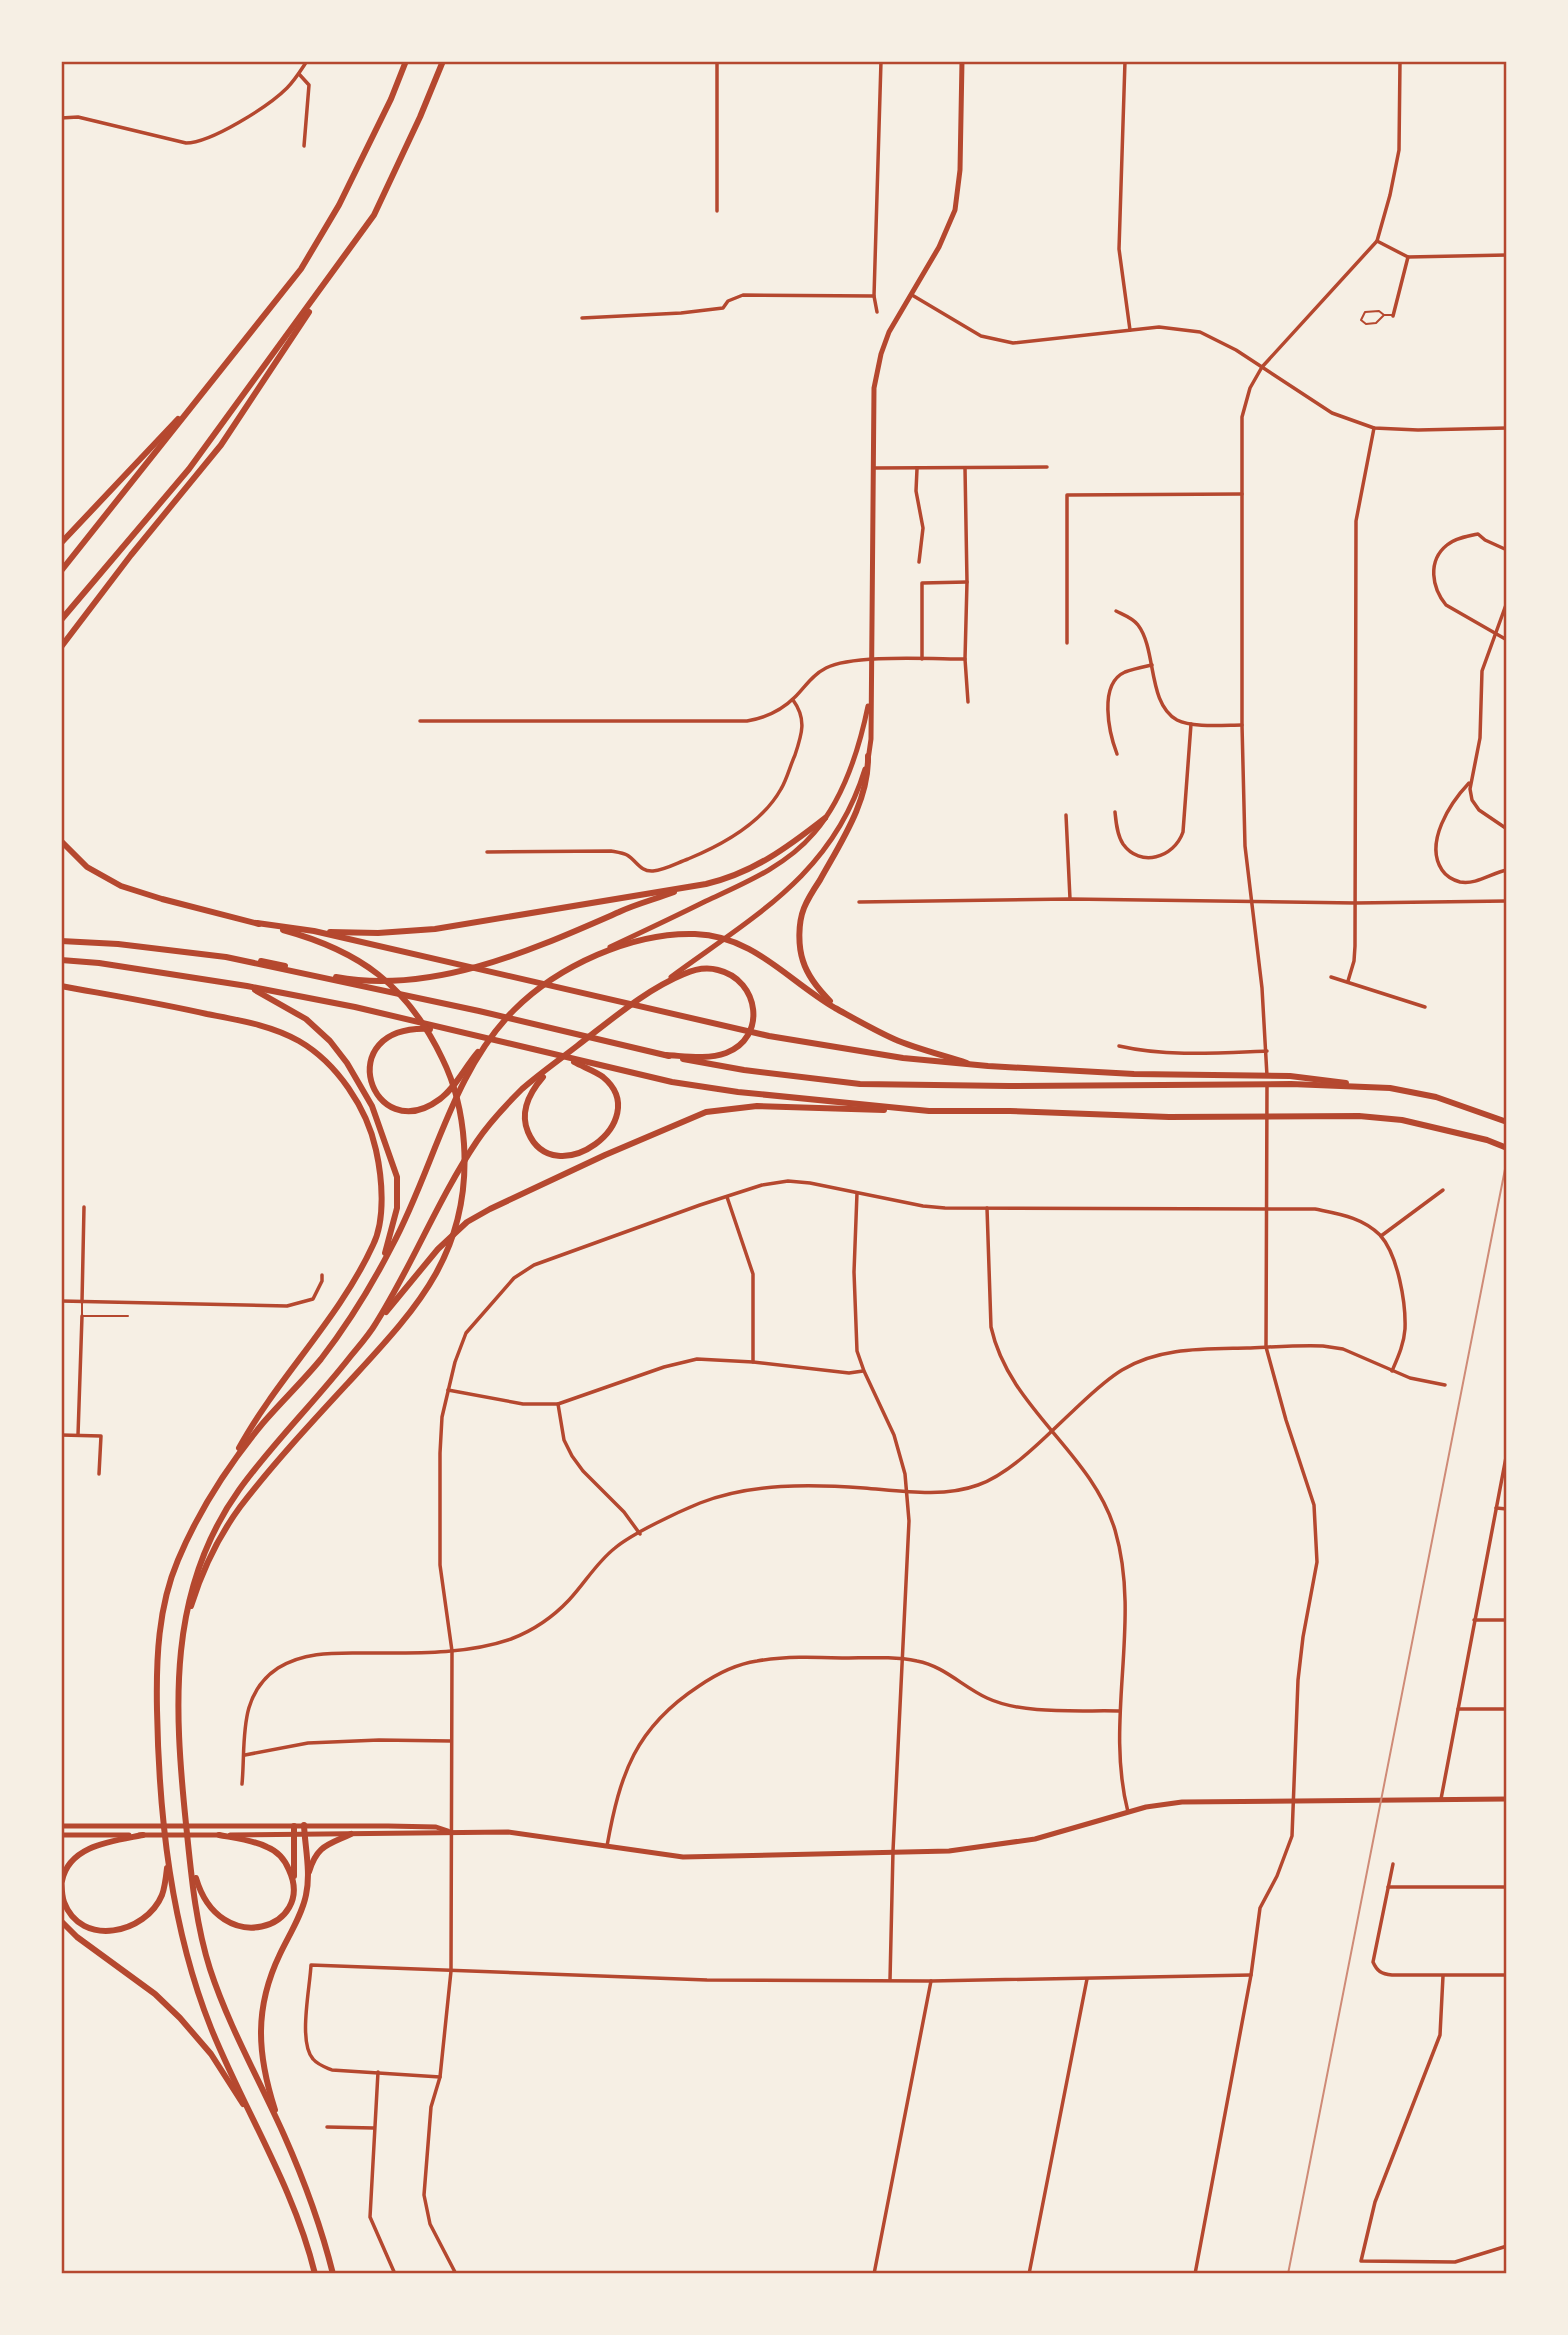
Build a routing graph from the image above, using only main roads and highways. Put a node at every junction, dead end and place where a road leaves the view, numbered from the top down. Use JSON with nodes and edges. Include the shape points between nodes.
{"nodes":[{"id":1,"x":407,"y":61,"type":"edge"},
{"id":2,"x":443,"y":61,"type":"edge"},
{"id":3,"x":962,"y":61,"type":"edge"},
{"id":4,"x":341,"y":263,"type":"junction"},
{"id":5,"x":211,"y":384,"type":"junction"},
{"id":6,"x":61,"y":543,"type":"edge"},
{"id":7,"x":61,"y":571,"type":"edge"},
{"id":8,"x":61,"y":620,"type":"edge"},
{"id":9,"x":61,"y":647,"type":"edge"},
{"id":10,"x":871,"y":693,"type":"junction"},
{"id":11,"x":868,"y":756,"type":"junction"},
{"id":12,"x":825,"y":818,"type":"junction"},
{"id":13,"x":61,"y":841,"type":"edge"},
{"id":14,"x":689,"y":887,"type":"junction"},
{"id":15,"x":257,"y":923,"type":"junction"},
{"id":16,"x":314,"y":931,"type":"junction"},
{"id":17,"x":61,"y":941,"type":"edge"},
{"id":18,"x":226,"y":957,"type":"junction"},
{"id":19,"x":61,"y":960,"type":"edge"},
{"id":20,"x":570,"y":967,"type":"junction"},
{"id":21,"x":61,"y":986,"type":"edge"},
{"id":22,"x":247,"y":986,"type":"junction"},
{"id":23,"x":655,"y":990,"type":"junction"},
{"id":24,"x":836,"y":1008,"type":"junction"},
{"id":25,"x":452,"y":1030,"type":"junction"},
{"id":26,"x":490,"y":1037,"type":"junction"},
{"id":27,"x":666,"y":1055,"type":"junction"},
{"id":28,"x":559,"y":1056,"type":"junction"},
{"id":29,"x":967,"y":1063,"type":"junction"},
{"id":30,"x":552,"y":1066,"type":"junction"},
{"id":31,"x":1291,"y":1080,"type":"junction"},
{"id":32,"x":929,"y":1111,"type":"junction"},
{"id":33,"x":1507,"y":1122,"type":"edge"},
{"id":34,"x":1507,"y":1148,"type":"edge"},
{"id":35,"x":380,"y":1267,"type":"junction"},
{"id":36,"x":376,"y":1325,"type":"junction"},
{"id":37,"x":230,"y":1464,"type":"junction"},
{"id":38,"x":181,"y":1635,"type":"junction"},
{"id":39,"x":1507,"y":1799,"type":"edge"},
{"id":40,"x":304,"y":1825,"type":"junction"},
{"id":41,"x":61,"y":1826,"type":"edge"},
{"id":42,"x":294,"y":1826,"type":"junction"},
{"id":43,"x":451,"y":1832,"type":"junction"},
{"id":44,"x":295,"y":1834,"type":"junction"},
{"id":45,"x":305,"y":1834,"type":"junction"},
{"id":46,"x":351,"y":1834,"type":"junction"},
{"id":47,"x":143,"y":1835,"type":"junction"},
{"id":48,"x":219,"y":1835,"type":"junction"},
{"id":49,"x":61,"y":1836,"type":"edge"},
{"id":50,"x":189,"y":1853,"type":"junction"},
{"id":51,"x":167,"y":1856,"type":"junction"},
{"id":52,"x":61,"y":1875,"type":"edge"},
{"id":53,"x":307,"y":1877,"type":"junction"},
{"id":54,"x":62,"y":1882,"type":"edge"},
{"id":55,"x":293,"y":1888,"type":"junction"},
{"id":56,"x":61,"y":1921,"type":"edge"},
{"id":57,"x":247,"y":2109,"type":"junction"},
{"id":58,"x":282,"y":2132,"type":"junction"},
{"id":59,"x":315,"y":2274,"type":"edge"},
{"id":60,"x":333,"y":2274,"type":"edge"}],
"edges":[{"from":1,"to":5,"type":"highway","via":[[339,205],[301,269]]},
{"from":2,"to":4,"type":"highway","via":[[374,215]]},
{"from":3,"to":10,"type":"main road","via":[[955,209],[939,247],[889,332],[874,388]]},
{"from":4,"to":8,"type":"highway","via":[[189,469]]},
{"from":4,"to":9,"type":"highway","via":[[221,445]]},
{"from":5,"to":6,"type":"highway"},
{"from":5,"to":7,"type":"highway"},
{"from":10,"to":11,"type":"main road"},
{"from":10,"to":12,"type":"main road","via":[[851,768]]},
{"from":11,"to":23,"type":"main road","via":[[852,805],[813,865],[777,899]]},
{"from":11,"to":24,"type":"highway","via":[[869,771],[859,804],[800,920],[803,961],[814,983]]},
{"from":12,"to":14,"type":"highway","via":[[764,863]]},
{"from":12,"to":20,"type":"main road","via":[[802,846],[776,866]]},
{"from":13,"to":15,"type":"highway","via":[[87,867],[121,886]]},
{"from":14,"to":16,"type":"highway","via":[[435,929]]},
{"from":14,"to":18,"type":"highway","via":[[529,950],[439,976],[340,978]]},
{"from":15,"to":16,"type":"highway"},
{"from":15,"to":38,"type":"highway","via":[[332,946],[356,959],[418,1014],[452,1077],[465,1177],[457,1221],[434,1280],[405,1322],[246,1499],[215,1546]]},
{"from":16,"to":29,"type":"highway","via":[[769,1036],[903,1058]]},
{"from":17,"to":18,"type":"highway"},
{"from":18,"to":27,"type":"highway"},
{"from":19,"to":22,"type":"highway"},
{"from":20,"to":24,"type":"highway","via":[[633,943],[688,934],[720,937],[752,949]]},
{"from":20,"to":26,"type":"highway","via":[[532,993]]},
{"from":21,"to":37,"type":"highway","via":[[233,1019],[298,1040],[342,1080],[372,1130],[381,1172],[375,1242]]},
{"from":22,"to":25,"type":"highway"},
{"from":22,"to":35,"type":"highway","via":[[306,1019],[330,1041],[372,1106],[397,1177],[397,1208]]},
{"from":23,"to":27,"type":"highway","via":[[690,971],[716,969],[735,976],[753,1006],[749,1030],[730,1051],[702,1057]]},
{"from":23,"to":30,"type":"highway"},
{"from":24,"to":29,"type":"highway","via":[[897,1041]]},
{"from":25,"to":26,"type":"highway","via":[[407,1029],[381,1042],[369,1070],[382,1101],[409,1111],[432,1104],[448,1092]]},
{"from":25,"to":28,"type":"highway"},
{"from":26,"to":35,"type":"highway","via":[[460,1091]]},
{"from":27,"to":31,"type":"highway","via":[[860,1084],[1247,1084]]},
{"from":28,"to":30,"type":"highway","via":[[603,1077],[617,1104],[609,1133],[585,1151],[551,1153],[540,1147],[526,1126],[529,1096]]},
{"from":28,"to":32,"type":"highway","via":[[738,1092]]},
{"from":29,"to":31,"type":"highway"},
{"from":30,"to":36,"type":"highway","via":[[524,1088],[480,1136]]},
{"from":31,"to":33,"type":"highway","via":[[1390,1088],[1436,1097]]},
{"from":32,"to":34,"type":"highway","via":[[1402,1120]]},
{"from":32,"to":36,"type":"highway","via":[[757,1106],[706,1112],[467,1222],[438,1249]]},
{"from":35,"to":37,"type":"highway","via":[[320,1359]]},
{"from":36,"to":38,"type":"highway","via":[[229,1505],[192,1583]]},
{"from":37,"to":51,"type":"highway","via":[[178,1558],[163,1609],[156,1684]]},
{"from":38,"to":50,"type":"highway","via":[[178,1719]]},
{"from":39,"to":43,"type":"main road","via":[[1182,1802],[1011,1844],[949,1851],[683,1857],[533,1835]]},
{"from":40,"to":42,"type":"main road"},
{"from":40,"to":43,"type":"main road","via":[[436,1827]]},
{"from":40,"to":45,"type":"highway"},
{"from":41,"to":42,"type":"main road"},
{"from":42,"to":44,"type":"highway"},
{"from":43,"to":46,"type":"main road"},
{"from":44,"to":45,"type":"main road"},
{"from":44,"to":48,"type":"main road"},
{"from":44,"to":55,"type":"highway"},
{"from":45,"to":46,"type":"main road"},
{"from":45,"to":53,"type":"highway"},
{"from":46,"to":53,"type":"highway","via":[[319,1850]]},
{"from":47,"to":48,"type":"main road"},
{"from":47,"to":49,"type":"main road"},
{"from":47,"to":54,"type":"highway","via":[[85,1851],[72,1861]]},
{"from":48,"to":55,"type":"highway","via":[[275,1851],[292,1874]]},
{"from":50,"to":55,"type":"highway","via":[[203,1899],[236,1925],[258,1928],[274,1923],[286,1911]]},
{"from":50,"to":58,"type":"highway","via":[[211,1971]]},
{"from":51,"to":54,"type":"highway","via":[[162,1896],[145,1916],[121,1929],[103,1931],[76,1921],[65,1903]]},
{"from":51,"to":57,"type":"highway","via":[[192,1972]]},
{"from":52,"to":54,"type":"highway"},
{"from":53,"to":58,"type":"highway","via":[[305,1898],[270,1978],[261,2019],[263,2064]]},
{"from":56,"to":57,"type":"highway","via":[[180,2018],[211,2054]]},
{"from":57,"to":59,"type":"highway","via":[[279,2174]]},
{"from":58,"to":60,"type":"highway","via":[[306,2188]]}]}
